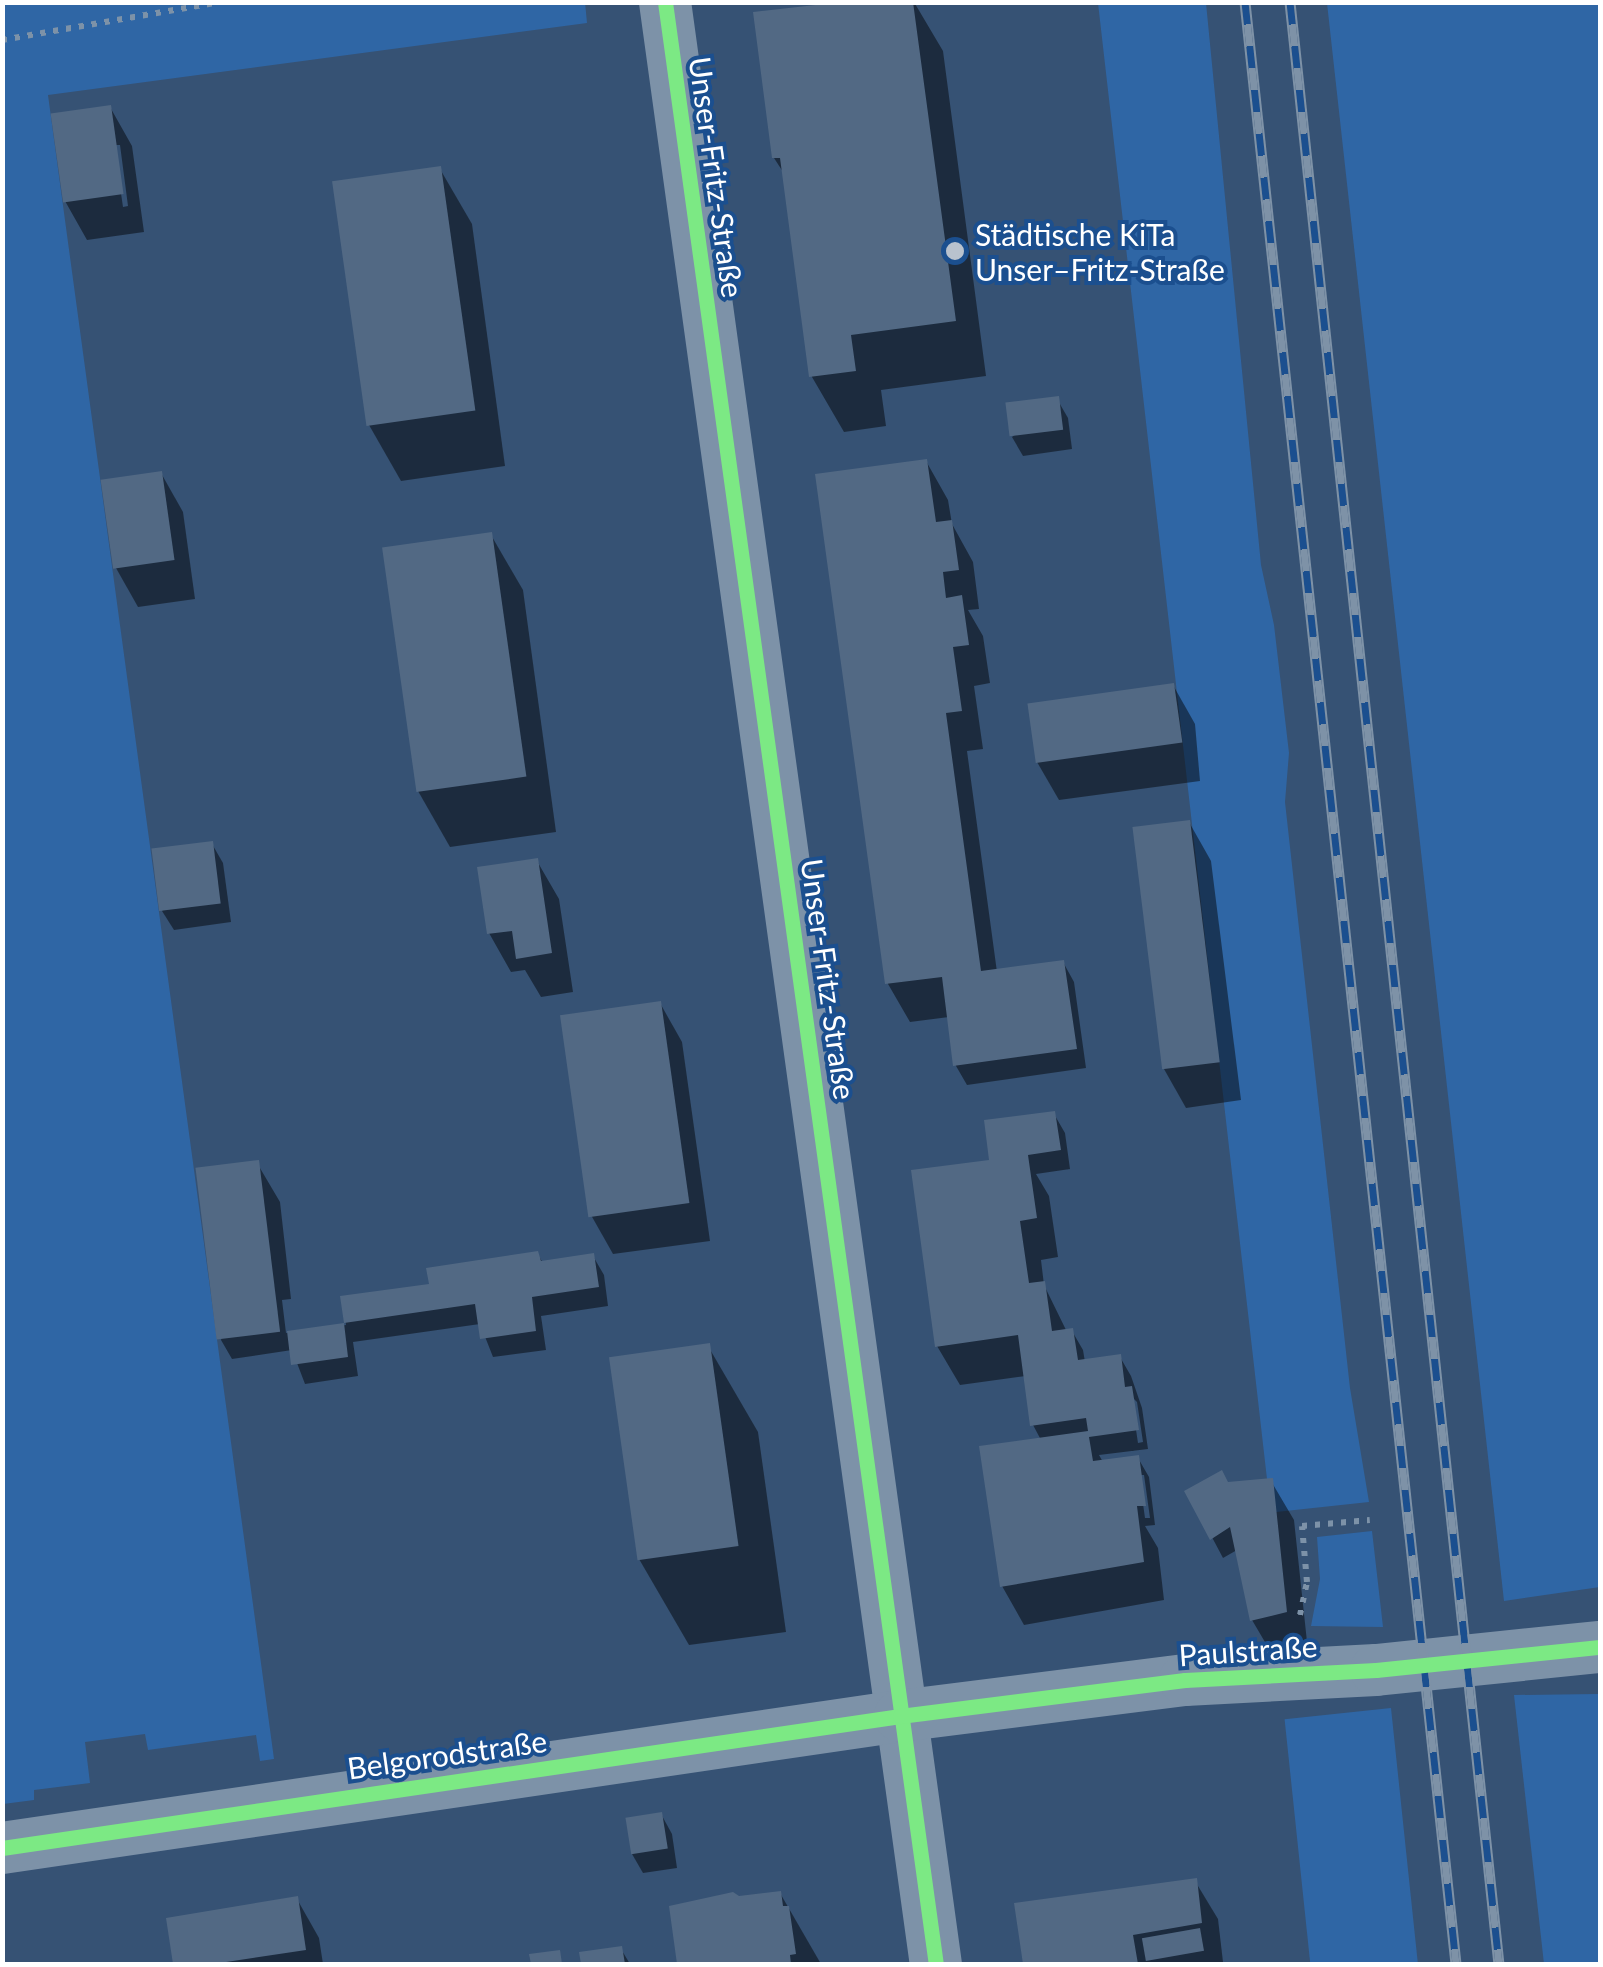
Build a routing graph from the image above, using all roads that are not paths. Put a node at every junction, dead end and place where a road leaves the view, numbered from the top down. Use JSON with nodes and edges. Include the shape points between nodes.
{"nodes":[{"id":1,"x":664,"y":2,"type":"edge"},
{"id":2,"x":1600,"y":1647,"type":"edge"},
{"id":3,"x":900,"y":1716,"type":"junction"},
{"id":4,"x":2,"y":1848,"type":"edge"},
{"id":5,"x":936,"y":1964,"type":"edge"}],
"edges":[{"from":1,"to":3,"type":"street","name":"Unser-Fritz-Straße"},
{"from":2,"to":3,"type":"street","name":"Paulstraße","via":[[1376,1670],[1186,1680]]},
{"from":3,"to":4,"type":"street","name":"Belgorodstraße"},
{"from":3,"to":5,"type":"street","name":"Unser-Fritz-Straße"}]}
